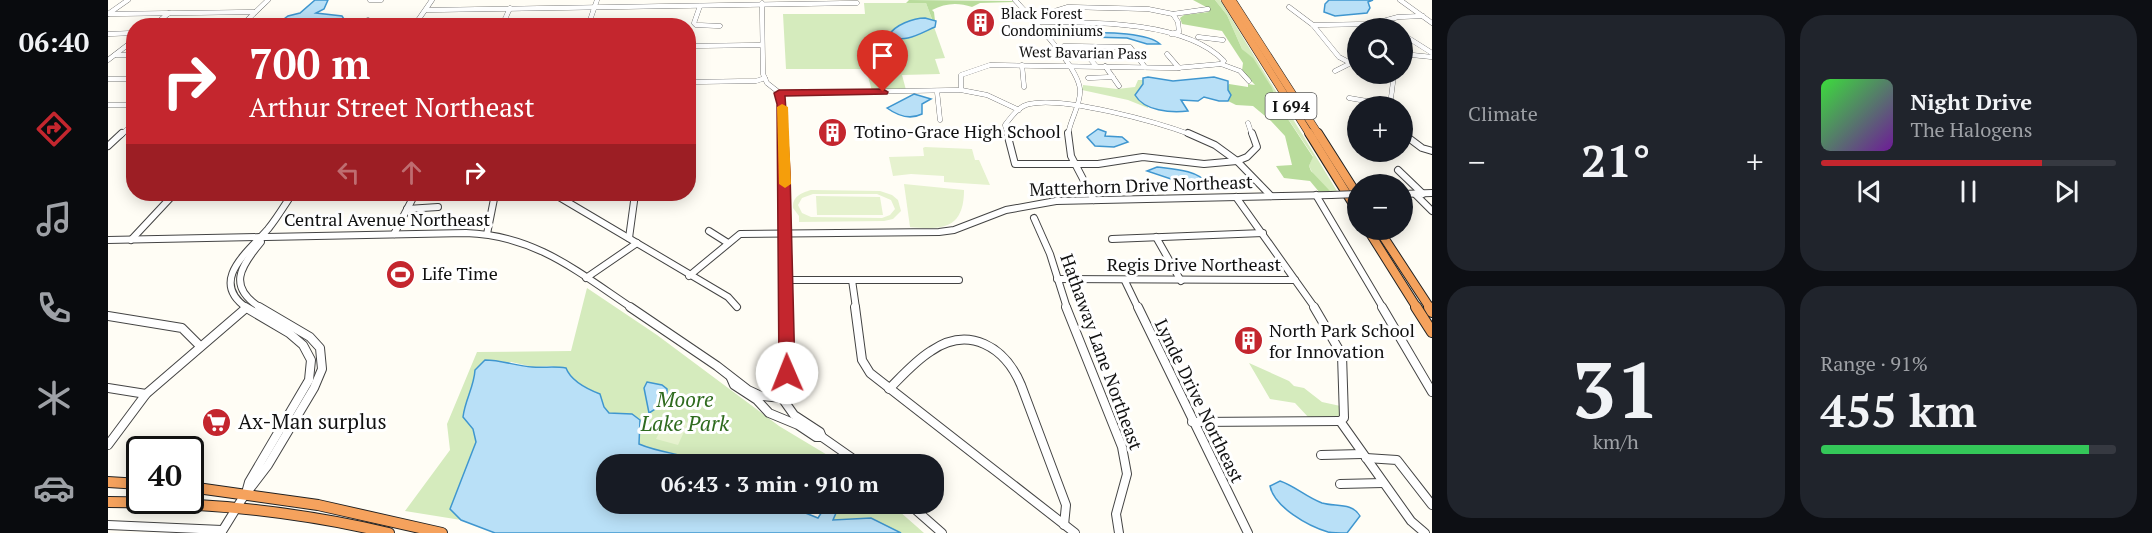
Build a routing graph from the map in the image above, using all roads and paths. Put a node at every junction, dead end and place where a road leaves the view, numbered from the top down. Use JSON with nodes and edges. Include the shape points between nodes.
{"nodes":[{"id":1,"x":128,"y":0,"type":"edge"},
{"id":2,"x":268,"y":0,"type":"edge"},
{"id":3,"x":370,"y":0,"type":"edge"},
{"id":4,"x":381,"y":0,"type":"edge"},
{"id":5,"x":432,"y":0,"type":"edge"},
{"id":6,"x":597,"y":0,"type":"edge"},
{"id":7,"x":642,"y":0,"type":"edge"},
{"id":8,"x":1015,"y":0,"type":"edge"},
{"id":9,"x":1225,"y":0,"type":"edge"},
{"id":10,"x":1232,"y":0,"type":"edge"},
{"id":11,"x":1400,"y":0,"type":"edge"},
{"id":12,"x":762,"y":2,"type":"edge"},
{"id":13,"x":857,"y":3,"type":"dead end"},
{"id":14,"x":639,"y":6,"type":"junction"},
{"id":15,"x":700,"y":6,"type":"junction"},
{"id":16,"x":595,"y":7,"type":"junction"},
{"id":17,"x":1289,"y":7,"type":"dead end"},
{"id":18,"x":510,"y":8,"type":"junction"},
{"id":19,"x":1208,"y":9,"type":"dead end"},
{"id":20,"x":426,"y":10,"type":"junction"},
{"id":21,"x":255,"y":12,"type":"junction"},
{"id":22,"x":169,"y":13,"type":"junction"},
{"id":23,"x":108,"y":14,"type":"edge"},
{"id":24,"x":1173,"y":14,"type":"junction"},
{"id":25,"x":1423,"y":16,"type":"junction"},
{"id":26,"x":163,"y":18,"type":"edge"},
{"id":27,"x":249,"y":18,"type":"edge"},
{"id":28,"x":420,"y":18,"type":"edge"},
{"id":29,"x":505,"y":18,"type":"edge"},
{"id":30,"x":591,"y":18,"type":"edge"},
{"id":31,"x":696,"y":18,"type":"edge"},
{"id":32,"x":1394,"y":18,"type":"edge"},
{"id":33,"x":1035,"y":22,"type":"junction"},
{"id":34,"x":1056,"y":22,"type":"junction"},
{"id":35,"x":1432,"y":22,"type":"edge"},
{"id":36,"x":1347,"y":24,"type":"edge"},
{"id":37,"x":1313,"y":25,"type":"junction"},
{"id":38,"x":696,"y":26,"type":"edge"},
{"id":39,"x":720,"y":26,"type":"dead end"},
{"id":40,"x":1179,"y":32,"type":"junction"},
{"id":41,"x":108,"y":33,"type":"edge"},
{"id":42,"x":126,"y":33,"type":"edge"},
{"id":43,"x":1170,"y":34,"type":"junction"},
{"id":44,"x":1223,"y":40,"type":"dead end"},
{"id":45,"x":1413,"y":42,"type":"edge"},
{"id":46,"x":126,"y":45,"type":"edge"},
{"id":47,"x":762,"y":45,"type":"junction"},
{"id":48,"x":696,"y":46,"type":"edge"},
{"id":49,"x":1064,"y":46,"type":"dead end"},
{"id":50,"x":1080,"y":48,"type":"junction"},
{"id":51,"x":1167,"y":54,"type":"dead end"},
{"id":52,"x":1413,"y":54,"type":"edge"},
{"id":53,"x":111,"y":55,"type":"edge"},
{"id":54,"x":1432,"y":55,"type":"edge"},
{"id":55,"x":108,"y":60,"type":"edge"},
{"id":56,"x":1347,"y":62,"type":"edge"},
{"id":57,"x":1221,"y":64,"type":"junction"},
{"id":58,"x":1022,"y":65,"type":"junction"},
{"id":59,"x":1347,"y":65,"type":"edge"},
{"id":60,"x":1096,"y":66,"type":"junction"},
{"id":61,"x":1105,"y":66,"type":"junction"},
{"id":62,"x":1069,"y":67,"type":"junction"},
{"id":63,"x":1145,"y":67,"type":"junction"},
{"id":64,"x":1179,"y":68,"type":"junction"},
{"id":65,"x":1335,"y":71,"type":"dead end"},
{"id":66,"x":1113,"y":77,"type":"junction"},
{"id":67,"x":765,"y":78,"type":"junction"},
{"id":68,"x":1088,"y":78,"type":"dead end"},
{"id":69,"x":108,"y":79,"type":"edge"},
{"id":70,"x":126,"y":79,"type":"edge"},
{"id":71,"x":1249,"y":81,"type":"dead end"},
{"id":72,"x":696,"y":82,"type":"edge"},
{"id":73,"x":1119,"y":86,"type":"dead end"},
{"id":74,"x":1024,"y":87,"type":"dead end"},
{"id":75,"x":961,"y":90,"type":"junction"},
{"id":76,"x":937,"y":91,"type":"junction"},
{"id":77,"x":779,"y":93,"type":"junction"},
{"id":78,"x":108,"y":105,"type":"edge"},
{"id":79,"x":126,"y":105,"type":"edge"},
{"id":80,"x":1077,"y":106,"type":"junction"},
{"id":81,"x":1019,"y":110,"type":"junction"},
{"id":82,"x":940,"y":120,"type":"dead end"},
{"id":83,"x":1248,"y":123,"type":"dead end"},
{"id":84,"x":126,"y":130,"type":"edge"},
{"id":85,"x":1413,"y":141,"type":"edge"},
{"id":86,"x":108,"y":146,"type":"edge"},
{"id":87,"x":1432,"y":151,"type":"edge"},
{"id":88,"x":1237,"y":161,"type":"junction"},
{"id":89,"x":1075,"y":164,"type":"junction"},
{"id":90,"x":1398,"y":170,"type":"dead end"},
{"id":91,"x":1347,"y":178,"type":"edge"},
{"id":92,"x":1347,"y":194,"type":"edge"},
{"id":93,"x":1415,"y":194,"type":"joint"},
{"id":94,"x":1423,"y":194,"type":"junction"},
{"id":95,"x":1432,"y":194,"type":"edge"},
{"id":96,"x":1316,"y":195,"type":"junction"},
{"id":97,"x":1347,"y":195,"type":"edge"},
{"id":98,"x":1271,"y":196,"type":"junction"},
{"id":99,"x":1236,"y":197,"type":"junction"},
{"id":100,"x":1094,"y":200,"type":"junction"},
{"id":101,"x":167,"y":201,"type":"edge"},
{"id":102,"x":287,"y":201,"type":"edge"},
{"id":103,"x":411,"y":201,"type":"edge"},
{"id":104,"x":494,"y":201,"type":"edge"},
{"id":105,"x":566,"y":201,"type":"edge"},
{"id":106,"x":634,"y":201,"type":"edge"},
{"id":107,"x":438,"y":207,"type":"dead end"},
{"id":108,"x":407,"y":209,"type":"junction"},
{"id":109,"x":1432,"y":211,"type":"edge"},
{"id":110,"x":1034,"y":218,"type":"dead end"},
{"id":111,"x":709,"y":231,"type":"dead end"},
{"id":112,"x":785,"y":233,"type":"junction"},
{"id":113,"x":1263,"y":233,"type":"junction"},
{"id":114,"x":393,"y":234,"type":"junction"},
{"id":115,"x":487,"y":234,"type":"junction"},
{"id":116,"x":260,"y":237,"type":"junction"},
{"id":117,"x":629,"y":237,"type":"junction"},
{"id":118,"x":1156,"y":237,"type":"junction"},
{"id":119,"x":1112,"y":239,"type":"dead end"},
{"id":120,"x":108,"y":240,"type":"edge"},
{"id":121,"x":131,"y":240,"type":"junction"},
{"id":122,"x":1374,"y":240,"type":"edge"},
{"id":123,"x":1386,"y":240,"type":"edge"},
{"id":124,"x":637,"y":243,"type":"junction"},
{"id":125,"x":728,"y":243,"type":"junction"},
{"id":126,"x":689,"y":276,"type":"junction"},
{"id":127,"x":586,"y":278,"type":"junction"},
{"id":128,"x":1057,"y":279,"type":"junction"},
{"id":129,"x":786,"y":280,"type":"junction"},
{"id":130,"x":852,"y":280,"type":"junction"},
{"id":131,"x":959,"y":280,"type":"dead end"},
{"id":132,"x":1295,"y":280,"type":"junction"},
{"id":133,"x":1125,"y":281,"type":"junction"},
{"id":134,"x":1181,"y":281,"type":"junction"},
{"id":135,"x":250,"y":306,"type":"junction"},
{"id":136,"x":737,"y":307,"type":"dead end"},
{"id":137,"x":1432,"y":310,"type":"edge"},
{"id":138,"x":108,"y":316,"type":"edge"},
{"id":139,"x":1432,"y":332,"type":"edge"},
{"id":140,"x":200,"y":346,"type":"junction"},
{"id":141,"x":787,"y":373,"type":"junction"},
{"id":142,"x":731,"y":378,"type":"junction"},
{"id":143,"x":108,"y":388,"type":"edge"},
{"id":144,"x":889,"y":389,"type":"junction"},
{"id":145,"x":1432,"y":392,"type":"edge"},
{"id":146,"x":146,"y":394,"type":"junction"},
{"id":147,"x":773,"y":397,"type":"junction"},
{"id":148,"x":787,"y":404,"type":"junction"},
{"id":149,"x":765,"y":408,"type":"junction"},
{"id":150,"x":778,"y":416,"type":"junction"},
{"id":151,"x":1340,"y":421,"type":"junction"},
{"id":152,"x":1192,"y":422,"type":"junction"},
{"id":153,"x":822,"y":437,"type":"junction"},
{"id":154,"x":108,"y":445,"type":"edge"},
{"id":155,"x":846,"y":454,"type":"edge"},
{"id":156,"x":1321,"y":455,"type":"dead end"},
{"id":157,"x":1364,"y":456,"type":"junction"},
{"id":158,"x":108,"y":483,"type":"edge"},
{"id":159,"x":1383,"y":483,"type":"junction"},
{"id":160,"x":126,"y":484,"type":"edge"},
{"id":161,"x":1340,"y":484,"type":"dead end"},
{"id":162,"x":204,"y":488,"type":"edge"},
{"id":163,"x":246,"y":493,"type":"junction"},
{"id":164,"x":108,"y":502,"type":"edge"},
{"id":165,"x":1432,"y":505,"type":"edge"},
{"id":166,"x":237,"y":508,"type":"junction"},
{"id":167,"x":920,"y":514,"type":"edge"},
{"id":168,"x":108,"y":525,"type":"edge"},
{"id":169,"x":1064,"y":525,"type":"junction"},
{"id":170,"x":222,"y":532,"type":"edge"},
{"id":171,"x":389,"y":533,"type":"edge"},
{"id":172,"x":442,"y":533,"type":"edge"},
{"id":173,"x":942,"y":533,"type":"edge"},
{"id":174,"x":1075,"y":533,"type":"edge"},
{"id":175,"x":1119,"y":533,"type":"edge"},
{"id":176,"x":1248,"y":533,"type":"edge"},
{"id":177,"x":1425,"y":533,"type":"edge"}],
"edges":[{"from":1,"to":23,"type":"street"},
{"from":2,"to":21,"type":"street"},
{"from":3,"to":4,"type":"street"},
{"from":5,"to":20,"type":"street"},
{"from":6,"to":16,"type":"street"},
{"from":7,"to":14,"type":"street"},
{"from":8,"to":33,"type":"street"},
{"from":9,"to":92,"type":"highway","number":"I 694"},
{"from":10,"to":91,"type":"highway","number":"I 694"},
{"from":11,"to":25,"type":"street"},
{"from":12,"to":13,"type":"street"},
{"from":12,"to":15,"type":"street"},
{"from":12,"to":47,"type":"street"},
{"from":14,"to":15,"type":"street"},
{"from":14,"to":16,"type":"street"},
{"from":15,"to":31,"type":"street"},
{"from":16,"to":18,"type":"street"},
{"from":16,"to":30,"type":"street"},
{"from":17,"to":37,"type":"street"},
{"from":18,"to":20,"type":"street"},
{"from":18,"to":29,"type":"street"},
{"from":19,"to":24,"type":"street"},
{"from":20,"to":28,"type":"street"},
{"from":21,"to":22,"type":"street"},
{"from":21,"to":27,"type":"street"},
{"from":22,"to":23,"type":"street"},
{"from":22,"to":26,"type":"street"},
{"from":24,"to":34,"type":"street","via":[[1148,9],[1068,8],[1055,10]]},
{"from":24,"to":40,"type":"street"},
{"from":25,"to":32,"type":"street"},
{"from":25,"to":35,"type":"street"},
{"from":33,"to":34,"type":"street"},
{"from":33,"to":62,"type":"street"},
{"from":34,"to":43,"type":"street","via":[[1132,25]]},
{"from":36,"to":37,"type":"street"},
{"from":37,"to":56,"type":"street","via":[[1330,49]]},
{"from":38,"to":39,"type":"street"},
{"from":40,"to":43,"type":"street"},
{"from":40,"to":44,"type":"street"},
{"from":41,"to":42,"type":"street"},
{"from":43,"to":57,"type":"street","via":[[1213,48],[1224,61]]},
{"from":45,"to":54,"type":"street"},
{"from":46,"to":53,"type":"street"},
{"from":47,"to":48,"type":"street"},
{"from":47,"to":67,"type":"street"},
{"from":49,"to":50,"type":"street"},
{"from":50,"to":60,"type":"street"},
{"from":50,"to":63,"type":"street","via":[[1130,47]]},
{"from":51,"to":64,"type":"street"},
{"from":52,"to":54,"type":"street"},
{"from":53,"to":55,"type":"street"},
{"from":57,"to":64,"type":"street","name":"West Bavarian Pass"},
{"from":57,"to":71,"type":"street","via":[[1240,71]]},
{"from":58,"to":62,"type":"street","name":"West Bavarian Pass"},
{"from":58,"to":74,"type":"street"},
{"from":58,"to":75,"type":"street","name":"West Bavarian Pass","via":[[999,64],[969,70],[961,75]]},
{"from":59,"to":65,"type":"street"},
{"from":60,"to":61,"type":"street","name":"West Bavarian Pass"},
{"from":60,"to":62,"type":"street","name":"West Bavarian Pass"},
{"from":61,"to":63,"type":"street","name":"West Bavarian Pass"},
{"from":61,"to":66,"type":"street"},
{"from":62,"to":80,"type":"street","via":[[1079,82]]},
{"from":63,"to":64,"type":"street","name":"West Bavarian Pass"},
{"from":66,"to":68,"type":"street"},
{"from":66,"to":73,"type":"street"},
{"from":67,"to":72,"type":"street"},
{"from":67,"to":77,"type":"street"},
{"from":69,"to":70,"type":"street"},
{"from":75,"to":76,"type":"street"},
{"from":75,"to":81,"type":"street","via":[[987,95]]},
{"from":76,"to":77,"type":"street"},
{"from":76,"to":82,"type":"street"},
{"from":77,"to":112,"type":"street"},
{"from":78,"to":79,"type":"street"},
{"from":80,"to":81,"type":"street","via":[[1029,104]]},
{"from":80,"to":88,"type":"street","via":[[1185,132],[1206,140]]},
{"from":80,"to":89,"type":"street","via":[[1067,137]]},
{"from":81,"to":89,"type":"street","via":[[1005,125],[1015,164]]},
{"from":83,"to":88,"type":"street","via":[[1257,147],[1251,155]]},
{"from":84,"to":86,"type":"street"},
{"from":85,"to":87,"type":"street"},
{"from":88,"to":89,"type":"street","via":[[1204,164],[1146,157]]},
{"from":88,"to":98,"type":"street","via":[[1258,178]]},
{"from":89,"to":100,"type":"street"},
{"from":90,"to":94,"type":"street"},
{"from":93,"to":94,"type":"street"},
{"from":93,"to":109,"type":"street"},
{"from":94,"to":95,"type":"street"},
{"from":96,"to":97,"type":"street","name":"Matterhorn Drive Northeast","bridge":true},
{"from":96,"to":98,"type":"street","name":"Matterhorn Drive Northeast"},
{"from":96,"to":145,"type":"street"},
{"from":98,"to":99,"type":"street","name":"Matterhorn Drive Northeast"},
{"from":99,"to":100,"type":"street","name":"Matterhorn Drive Northeast"},
{"from":99,"to":113,"type":"street"},
{"from":100,"to":112,"type":"street","name":"Matterhorn Drive Northeast","via":[[1031,204],[939,232]]},
{"from":101,"to":121,"type":"street"},
{"from":102,"to":116,"type":"street"},
{"from":103,"to":108,"type":"street"},
{"from":104,"to":115,"type":"street"},
{"from":105,"to":117,"type":"street"},
{"from":106,"to":117,"type":"street"},
{"from":107,"to":108,"type":"street"},
{"from":108,"to":114,"type":"street"},
{"from":110,"to":128,"type":"street","name":"Hathaway Lane Northeast"},
{"from":111,"to":125,"type":"street"},
{"from":112,"to":125,"type":"street","name":"Matterhorn Drive Northeast","via":[[740,234]]},
{"from":112,"to":129,"type":"street"},
{"from":113,"to":118,"type":"street"},
{"from":113,"to":132,"type":"street"},
{"from":114,"to":115,"type":"street","name":"Central Avenue Northeast"},
{"from":114,"to":116,"type":"street","name":"Central Avenue Northeast"},
{"from":115,"to":127,"type":"street","name":"Central Avenue Northeast","via":[[537,247]]},
{"from":116,"to":121,"type":"street","name":"Central Avenue Northeast"},
{"from":116,"to":135,"type":"street","via":[[235,268],[230,281],[231,293]]},
{"from":117,"to":124,"type":"street"},
{"from":118,"to":119,"type":"street"},
{"from":118,"to":134,"type":"street"},
{"from":120,"to":121,"type":"street","name":"Central Avenue Northeast"},
{"from":122,"to":139,"type":"highway"},
{"from":123,"to":137,"type":"highway"},
{"from":124,"to":126,"type":"street"},
{"from":124,"to":127,"type":"street"},
{"from":125,"to":126,"type":"street"},
{"from":126,"to":136,"type":"street","via":[[728,297]]},
{"from":127,"to":142,"type":"street","name":"Central Avenue Northeast"},
{"from":128,"to":133,"type":"street","name":"Regis Drive Northeast"},
{"from":128,"to":175,"type":"street","name":"Hathaway Lane Northeast","via":[[1122,447],[1127,474],[1116,514]]},
{"from":129,"to":130,"type":"street"},
{"from":129,"to":141,"type":"street"},
{"from":130,"to":131,"type":"street"},
{"from":130,"to":144,"type":"street","via":[[862,360],[870,373]]},
{"from":132,"to":134,"type":"street","name":"Regis Drive Northeast"},
{"from":132,"to":151,"type":"street","via":[[1342,355],[1345,407]]},
{"from":133,"to":134,"type":"street","name":"Regis Drive Northeast"},
{"from":133,"to":152,"type":"street","name":"Lynde Drive Northeast"},
{"from":135,"to":140,"type":"street"},
{"from":135,"to":163,"type":"street","via":[[295,337],[309,351],[313,362],[309,380]]},
{"from":138,"to":140,"type":"street","via":[[182,328]]},
{"from":140,"to":146,"type":"street"},
{"from":141,"to":147,"type":"street","via":[[782,388]]},
{"from":141,"to":148,"type":"street"},
{"from":142,"to":147,"type":"street","name":"Central Avenue Northeast","via":[[757,394]]},
{"from":142,"to":149,"type":"street","name":"Central Avenue Northeast","via":[[734,385]]},
{"from":143,"to":146,"type":"street"},
{"from":144,"to":169,"type":"street"},
{"from":144,"to":169,"type":"street","via":[[933,349],[946,343],[982,342],[997,350],[1008,360],[1023,390],[1066,506]]},
{"from":146,"to":154,"type":"street"},
{"from":147,"to":148,"type":"street","via":[[782,398]]},
{"from":147,"to":149,"type":"street"},
{"from":148,"to":150,"type":"street"},
{"from":148,"to":153,"type":"street"},
{"from":149,"to":150,"type":"street"},
{"from":150,"to":153,"type":"street"},
{"from":151,"to":152,"type":"street"},
{"from":151,"to":157,"type":"street"},
{"from":152,"to":176,"type":"street","name":"Lynde Drive Northeast"},
{"from":153,"to":155,"type":"street"},
{"from":156,"to":157,"type":"street"},
{"from":157,"to":159,"type":"street"},
{"from":157,"to":165,"type":"street","via":[[1397,460]]},
{"from":158,"to":160,"type":"highway"},
{"from":159,"to":161,"type":"street"},
{"from":159,"to":177,"type":"street","via":[[1411,521]]},
{"from":162,"to":163,"type":"highway"},
{"from":163,"to":166,"type":"street"},
{"from":163,"to":172,"type":"highway","via":[[351,510]]},
{"from":164,"to":166,"type":"highway"},
{"from":166,"to":170,"type":"street"},
{"from":166,"to":171,"type":"highway"},
{"from":167,"to":173,"type":"street"},
{"from":168,"to":170,"type":"street"},
{"from":169,"to":174,"type":"street"}]}
